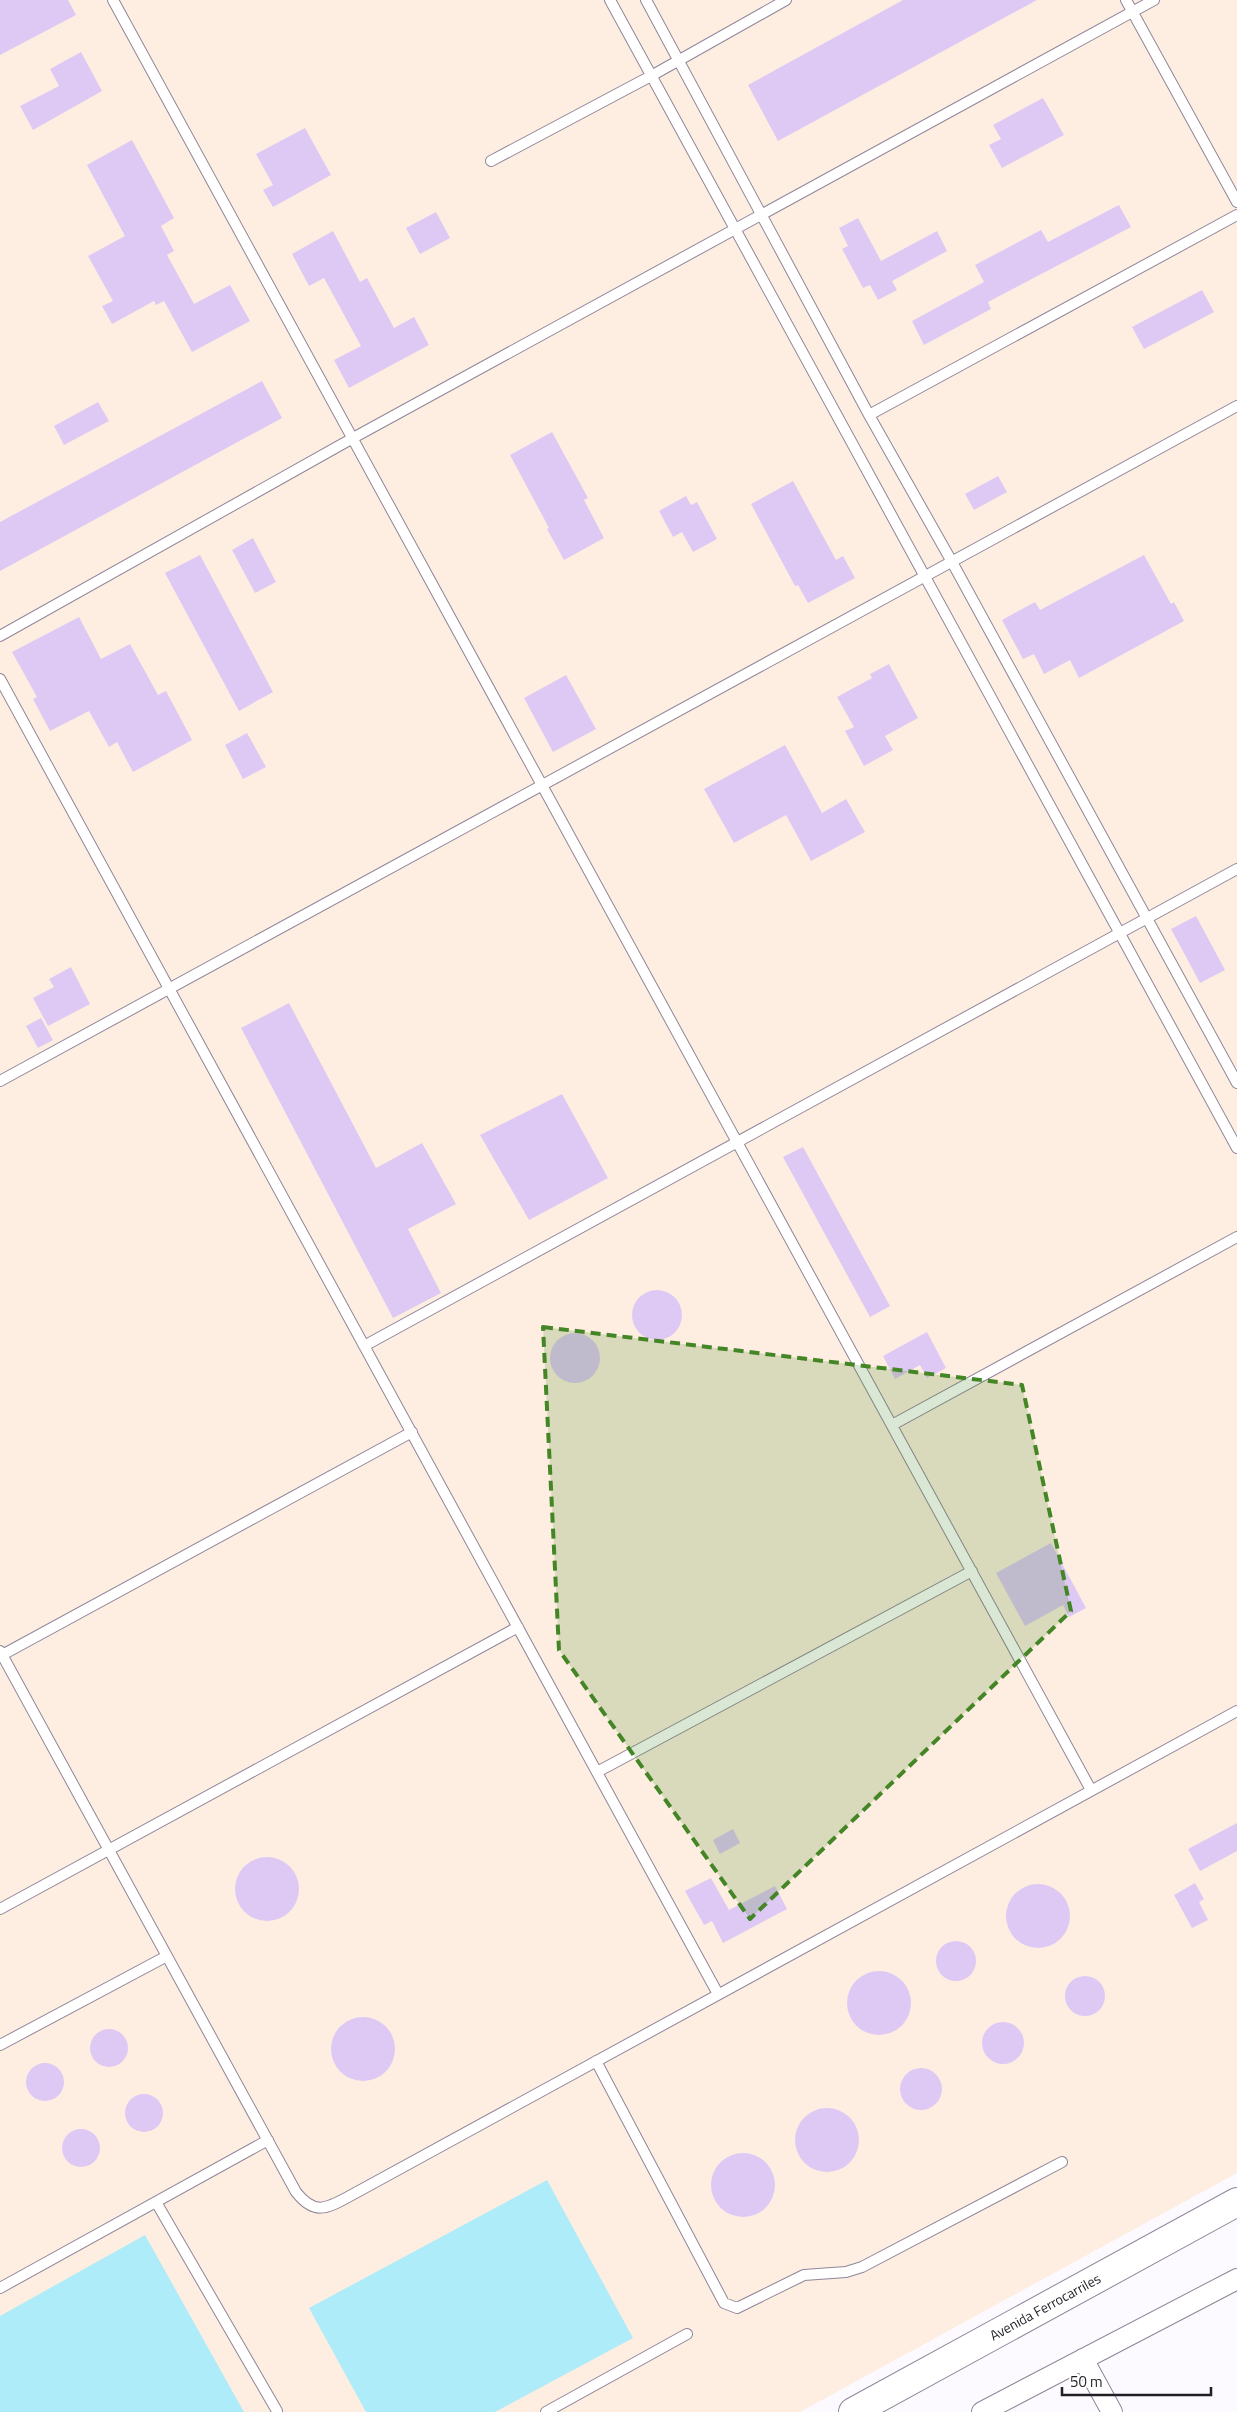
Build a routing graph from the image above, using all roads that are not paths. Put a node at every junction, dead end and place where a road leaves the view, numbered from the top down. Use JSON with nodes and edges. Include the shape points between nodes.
{"nodes":[{"id":1,"x":113,"y":0,"type":"edge"},
{"id":2,"x":610,"y":0,"type":"edge"},
{"id":3,"x":646,"y":0,"type":"edge"},
{"id":4,"x":786,"y":0,"type":"edge"},
{"id":5,"x":1126,"y":0,"type":"edge"},
{"id":6,"x":1154,"y":0,"type":"edge"},
{"id":7,"x":1133,"y":11,"type":"junction"},
{"id":8,"x":679,"y":60,"type":"junction"},
{"id":9,"x":651,"y":76,"type":"junction"},
{"id":10,"x":491,"y":161,"type":"dead end"},
{"id":11,"x":1237,"y":202,"type":"edge"},
{"id":12,"x":763,"y":214,"type":"junction"},
{"id":13,"x":1237,"y":215,"type":"edge"},
{"id":14,"x":736,"y":228,"type":"junction"},
{"id":15,"x":1237,"y":406,"type":"edge"},
{"id":16,"x":869,"y":415,"type":"junction"},
{"id":17,"x":353,"y":438,"type":"junction"},
{"id":18,"x":952,"y":562,"type":"junction"},
{"id":19,"x":926,"y":576,"type":"junction"},
{"id":20,"x":0,"y":636,"type":"edge"},
{"id":21,"x":0,"y":679,"type":"edge"},
{"id":22,"x":542,"y":785,"type":"junction"},
{"id":23,"x":1237,"y":869,"type":"edge"},
{"id":24,"x":1147,"y":918,"type":"junction"},
{"id":25,"x":1120,"y":933,"type":"junction"},
{"id":26,"x":170,"y":989,"type":"junction"},
{"id":27,"x":0,"y":1082,"type":"edge"},
{"id":28,"x":1237,"y":1083,"type":"edge"},
{"id":29,"x":737,"y":1142,"type":"junction"},
{"id":30,"x":1237,"y":1148,"type":"edge"},
{"id":31,"x":1237,"y":1237,"type":"edge"},
{"id":32,"x":364,"y":1346,"type":"junction"},
{"id":33,"x":892,"y":1425,"type":"junction"},
{"id":34,"x":412,"y":1432,"type":"junction"},
{"id":35,"x":972,"y":1571,"type":"junction"},
{"id":36,"x":518,"y":1627,"type":"junction"},
{"id":37,"x":1,"y":1653,"type":"edge"},
{"id":38,"x":1237,"y":1710,"type":"edge"},
{"id":39,"x":597,"y":1772,"type":"junction"},
{"id":40,"x":1092,"y":1790,"type":"junction"},
{"id":41,"x":108,"y":1849,"type":"junction"},
{"id":42,"x":0,"y":1909,"type":"edge"},
{"id":43,"x":167,"y":1956,"type":"junction"},
{"id":44,"x":718,"y":1994,"type":"junction"},
{"id":45,"x":0,"y":2046,"type":"edge"},
{"id":46,"x":596,"y":2061,"type":"junction"},
{"id":47,"x":268,"y":2140,"type":"junction"},
{"id":48,"x":1062,"y":2162,"type":"dead end"},
{"id":49,"x":156,"y":2202,"type":"junction"},
{"id":50,"x":1237,"y":2202,"type":"edge"},
{"id":51,"x":1237,"y":2279,"type":"edge"},
{"id":52,"x":0,"y":2288,"type":"edge"},
{"id":53,"x":687,"y":2334,"type":"dead end"},
{"id":54,"x":1082,"y":2360,"type":"junction"},
{"id":55,"x":277,"y":2411,"type":"dead end"},
{"id":56,"x":546,"y":2412,"type":"edge"},
{"id":57,"x":854,"y":2412,"type":"edge"},
{"id":58,"x":982,"y":2412,"type":"edge"},
{"id":59,"x":1112,"y":2412,"type":"edge"}],
"edges":[{"from":1,"to":17,"type":"lane"},
{"from":2,"to":9,"type":"lane"},
{"from":3,"to":8,"type":"lane"},
{"from":4,"to":8,"type":"lane"},
{"from":5,"to":7,"type":"lane"},
{"from":6,"to":7,"type":"lane"},
{"from":7,"to":11,"type":"lane"},
{"from":7,"to":12,"type":"lane"},
{"from":8,"to":9,"type":"lane"},
{"from":8,"to":12,"type":"lane"},
{"from":9,"to":10,"type":"lane"},
{"from":9,"to":14,"type":"lane"},
{"from":12,"to":14,"type":"lane"},
{"from":12,"to":16,"type":"lane"},
{"from":13,"to":16,"type":"lane"},
{"from":14,"to":17,"type":"lane"},
{"from":14,"to":19,"type":"lane"},
{"from":15,"to":18,"type":"lane"},
{"from":16,"to":18,"type":"lane"},
{"from":17,"to":20,"type":"lane"},
{"from":17,"to":22,"type":"lane"},
{"from":18,"to":19,"type":"lane"},
{"from":18,"to":24,"type":"lane"},
{"from":19,"to":22,"type":"lane"},
{"from":19,"to":25,"type":"lane"},
{"from":21,"to":26,"type":"lane"},
{"from":22,"to":26,"type":"lane"},
{"from":22,"to":29,"type":"lane"},
{"from":23,"to":24,"type":"lane"},
{"from":24,"to":25,"type":"lane"},
{"from":24,"to":28,"type":"lane"},
{"from":25,"to":29,"type":"lane"},
{"from":25,"to":30,"type":"lane"},
{"from":26,"to":27,"type":"lane"},
{"from":26,"to":32,"type":"lane"},
{"from":29,"to":32,"type":"lane"},
{"from":29,"to":33,"type":"lane"},
{"from":31,"to":33,"type":"lane"},
{"from":32,"to":34,"type":"lane"},
{"from":33,"to":35,"type":"lane"},
{"from":34,"to":36,"type":"lane"},
{"from":34,"to":37,"type":"lane"},
{"from":35,"to":39,"type":"lane"},
{"from":35,"to":40,"type":"lane"},
{"from":36,"to":39,"type":"lane"},
{"from":36,"to":41,"type":"lane"},
{"from":37,"to":41,"type":"lane"},
{"from":38,"to":40,"type":"lane"},
{"from":39,"to":44,"type":"lane"},
{"from":40,"to":44,"type":"lane"},
{"from":41,"to":42,"type":"lane"},
{"from":41,"to":43,"type":"lane"},
{"from":43,"to":45,"type":"lane"},
{"from":43,"to":47,"type":"lane"},
{"from":44,"to":46,"type":"lane"},
{"from":46,"to":47,"type":"lane","via":[[331,2206],[321,2208],[304,2201]]},
{"from":46,"to":48,"type":"lane","via":[[724,2303],[737,2308],[804,2275],[846,2272],[862,2267]]},
{"from":47,"to":49,"type":"lane"},
{"from":49,"to":52,"type":"lane"},
{"from":49,"to":55,"type":"lane"},
{"from":50,"to":57,"type":"main road","name":"Avenida Ferrocarriles"},
{"from":51,"to":54,"type":"street"},
{"from":53,"to":56,"type":"lane"},
{"from":54,"to":58,"type":"street"},
{"from":54,"to":59,"type":"street"}]}
